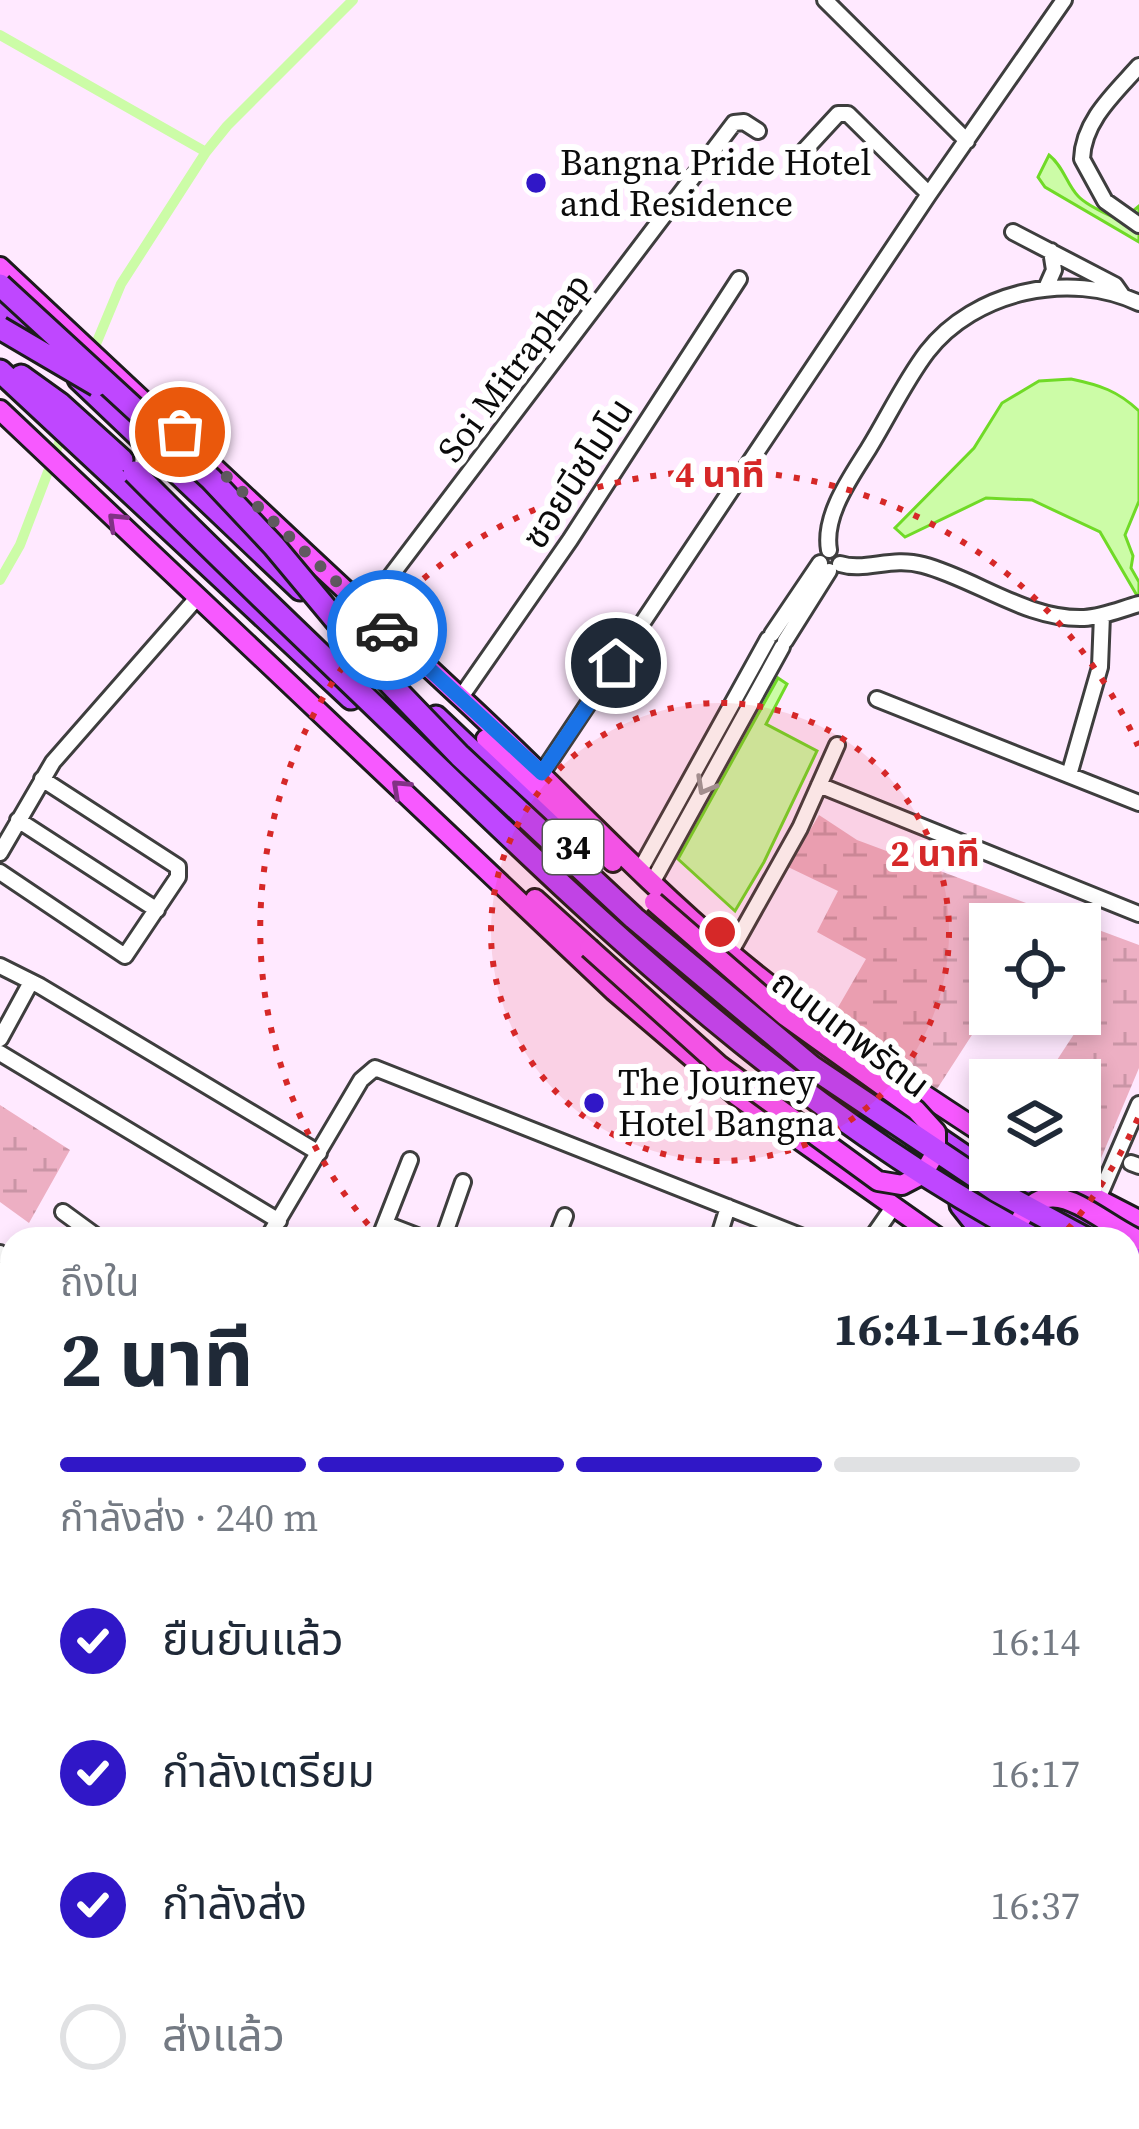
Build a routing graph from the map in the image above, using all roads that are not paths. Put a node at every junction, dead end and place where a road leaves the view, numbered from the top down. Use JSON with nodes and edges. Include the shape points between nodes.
{"nodes":[{"id":1,"x":825,"y":0,"type":"edge"},
{"id":2,"x":1064,"y":0,"type":"edge"},
{"id":3,"x":1139,"y":66,"type":"edge"},
{"id":4,"x":758,"y":131,"type":"dead end"},
{"id":5,"x":967,"y":141,"type":"junction"},
{"id":6,"x":802,"y":153,"type":"dead end"},
{"id":7,"x":929,"y":194,"type":"junction"},
{"id":8,"x":1132,"y":222,"type":"edge"},
{"id":9,"x":1013,"y":232,"type":"dead end"},
{"id":10,"x":1051,"y":251,"type":"junction"},
{"id":11,"x":0,"y":267,"type":"edge"},
{"id":12,"x":739,"y":279,"type":"dead end"},
{"id":13,"x":0,"y":285,"type":"edge"},
{"id":14,"x":1046,"y":287,"type":"junction"},
{"id":15,"x":1122,"y":295,"type":"junction"},
{"id":16,"x":1139,"y":303,"type":"edge"},
{"id":17,"x":0,"y":304,"type":"edge"},
{"id":18,"x":45,"y":310,"type":"junction"},
{"id":19,"x":0,"y":328,"type":"edge"},
{"id":20,"x":0,"y":367,"type":"edge"},
{"id":21,"x":93,"y":387,"type":"junction"},
{"id":22,"x":0,"y":410,"type":"edge"},
{"id":23,"x":835,"y":563,"type":"junction"},
{"id":24,"x":196,"y":599,"type":"junction"},
{"id":25,"x":1138,"y":604,"type":"edge"},
{"id":26,"x":365,"y":610,"type":"junction"},
{"id":27,"x":1102,"y":615,"type":"junction"},
{"id":28,"x":382,"y":625,"type":"junction"},
{"id":29,"x":461,"y":698,"type":"junction"},
{"id":30,"x":878,"y":699,"type":"dead end"},
{"id":31,"x":837,"y":745,"type":"dead end"},
{"id":32,"x":542,"y":773,"type":"junction"},
{"id":33,"x":1069,"y":775,"type":"junction"},
{"id":34,"x":42,"y":778,"type":"junction"},
{"id":35,"x":819,"y":785,"type":"junction"},
{"id":36,"x":1139,"y":803,"type":"edge"},
{"id":37,"x":18,"y":820,"type":"junction"},
{"id":38,"x":447,"y":832,"type":"junction"},
{"id":39,"x":0,"y":853,"type":"edge"},
{"id":40,"x":0,"y":872,"type":"edge"},
{"id":41,"x":648,"y":885,"type":"junction"},
{"id":42,"x":157,"y":910,"type":"junction"},
{"id":43,"x":1139,"y":914,"type":"edge"},
{"id":44,"x":730,"y":953,"type":"junction"},
{"id":45,"x":0,"y":967,"type":"edge"},
{"id":46,"x":32,"y":982,"type":"junction"},
{"id":47,"x":0,"y":1039,"type":"edge"},
{"id":48,"x":0,"y":1053,"type":"edge"},
{"id":49,"x":1139,"y":1104,"type":"edge"},
{"id":50,"x":969,"y":1124,"type":"edge"},
{"id":51,"x":319,"y":1154,"type":"junction"},
{"id":52,"x":969,"y":1157,"type":"edge"},
{"id":53,"x":410,"y":1160,"type":"dead end"},
{"id":54,"x":463,"y":1182,"type":"dead end"},
{"id":55,"x":1026,"y":1191,"type":"edge"},
{"id":56,"x":1081,"y":1191,"type":"edge"},
{"id":57,"x":1098,"y":1199,"type":"junction"},
{"id":58,"x":961,"y":1205,"type":"junction"},
{"id":59,"x":893,"y":1206,"type":"junction"},
{"id":60,"x":728,"y":1207,"type":"junction"},
{"id":61,"x":63,"y":1212,"type":"dead end"},
{"id":62,"x":565,"y":1216,"type":"dead end"},
{"id":63,"x":1139,"y":1220,"type":"edge"},
{"id":64,"x":279,"y":1221,"type":"junction"},
{"id":65,"x":84,"y":1227,"type":"edge"},
{"id":66,"x":275,"y":1227,"type":"edge"},
{"id":67,"x":385,"y":1227,"type":"edge"},
{"id":68,"x":446,"y":1227,"type":"edge"},
{"id":69,"x":561,"y":1227,"type":"edge"},
{"id":70,"x":722,"y":1227,"type":"edge"},
{"id":71,"x":778,"y":1227,"type":"edge"},
{"id":72,"x":879,"y":1227,"type":"edge"},
{"id":73,"x":923,"y":1227,"type":"edge"},
{"id":74,"x":978,"y":1227,"type":"edge"},
{"id":75,"x":997,"y":1227,"type":"edge"},
{"id":76,"x":1012,"y":1227,"type":"edge"},
{"id":77,"x":1017,"y":1227,"type":"edge"},
{"id":78,"x":1044,"y":1227,"type":"edge"},
{"id":79,"x":1064,"y":1227,"type":"edge"},
{"id":80,"x":1088,"y":1227,"type":"edge"},
{"id":81,"x":1117,"y":1227,"type":"edge"}],
"edges":[{"from":1,"to":5,"type":"street"},
{"from":2,"to":5,"type":"street"},
{"from":3,"to":8,"type":"street","via":[[1082,145],[1105,201]]},
{"from":4,"to":26,"type":"street","name":"Soi Mitraphap","via":[[734,124]]},
{"from":5,"to":7,"type":"street"},
{"from":6,"to":7,"type":"street","via":[[848,114]]},
{"from":7,"to":32,"type":"street"},
{"from":9,"to":10,"type":"street"},
{"from":10,"to":14,"type":"street"},
{"from":10,"to":15,"type":"street"},
{"from":11,"to":18,"type":"main road","name":"ถนนเทพรัตน","number":"34"},
{"from":12,"to":29,"type":"street","name":"ซอยนีชโมโน"},
{"from":13,"to":18,"type":"highway"},
{"from":13,"to":79,"type":"highway","bridge":true,"via":[[211,479],[428,723],[634,918],[812,1067]]},
{"from":14,"to":15,"type":"street"},
{"from":14,"to":23,"type":"street","via":[[969,315],[929,350],[833,514],[827,538]]},
{"from":15,"to":16,"type":"street"},
{"from":17,"to":21,"type":"highway","bridge":true},
{"from":17,"to":21,"type":"highway","name":"ถนนเทพรัตน","number":"34","bridge":true},
{"from":18,"to":26,"type":"main road","name":"ถนนเทพรัตน","number":"34"},
{"from":19,"to":21,"type":"highway","bridge":true},
{"from":20,"to":58,"type":"highway","number":"34","via":[[614,944],[794,1093]]},
{"from":20,"to":76,"type":"highway","bridge":true,"via":[[60,404],[128,466],[617,938],[798,1087]]},
{"from":21,"to":52,"type":"highway","name":"ถนนเทพรัตน","number":"34","via":[[640,910],[819,1057]]},
{"from":21,"to":78,"type":"highway","bridge":true,"via":[[204,486],[454,762],[628,925],[806,1075]]},
{"from":24,"to":22,"type":"main road","number":"34","one_way":true},
{"from":23,"to":27,"type":"street","via":[[924,565],[1043,611]]},
{"from":23,"to":41,"type":"street","via":[[780,636]]},
{"from":24,"to":34,"type":"street"},
{"from":38,"to":24,"type":"main road","number":"34","one_way":true},
{"from":25,"to":27,"type":"street"},
{"from":26,"to":28,"type":"main road","name":"ถนนเทพรัตน","number":"34"},
{"from":27,"to":33,"type":"street","via":[[1100,667]]},
{"from":28,"to":29,"type":"main road","name":"ถนนเทพรัตน","number":"34"},
{"from":28,"to":41,"type":"main road","via":[[420,674]]},
{"from":29,"to":32,"type":"main road","name":"ถนนเทพรัตน","number":"34"},
{"from":30,"to":33,"type":"street"},
{"from":31,"to":35,"type":"street"},
{"from":32,"to":41,"type":"main road","name":"ถนนเทพรัตน","number":"34"},
{"from":33,"to":36,"type":"street"},
{"from":34,"to":37,"type":"street"},
{"from":34,"to":42,"type":"street","via":[[178,867]]},
{"from":35,"to":43,"type":"street"},
{"from":35,"to":44,"type":"street"},
{"from":37,"to":39,"type":"street"},
{"from":37,"to":42,"type":"street"},
{"from":38,"to":41,"type":"main road","bridge":true,"via":[[507,874],[719,1065],[878,1181],[902,1185],[923,1174],[936,1153],[935,1132],[916,1110],[785,1016]]},
{"from":38,"to":59,"type":"main road","number":"34","via":[[737,1096]]},
{"from":40,"to":42,"type":"street","via":[[125,956]]},
{"from":41,"to":44,"type":"main road","name":"ถนนเทพรัตน","number":"34"},
{"from":44,"to":50,"type":"main road","name":"ถนนเทพรัตน","number":"34"},
{"from":45,"to":46,"type":"street"},
{"from":46,"to":47,"type":"street"},
{"from":46,"to":51,"type":"street"},
{"from":48,"to":64,"type":"street"},
{"from":49,"to":57,"type":"street"},
{"from":51,"to":60,"type":"street","via":[[361,1080],[382,1068]]},
{"from":51,"to":64,"type":"street"},
{"from":53,"to":67,"type":"street"},
{"from":54,"to":68,"type":"street"},
{"from":55,"to":80,"type":"highway","name":"ถนนเทพรัตน","number":"34"},
{"from":56,"to":57,"type":"main road"},
{"from":57,"to":63,"type":"main road"},
{"from":58,"to":74,"type":"highway"},
{"from":58,"to":75,"type":"highway","number":"34"},
{"from":59,"to":72,"type":"street"},
{"from":59,"to":73,"type":"main road","number":"34"},
{"from":60,"to":70,"type":"street"},
{"from":60,"to":71,"type":"street"},
{"from":61,"to":65,"type":"street"},
{"from":62,"to":69,"type":"street"},
{"from":64,"to":66,"type":"street"},
{"from":77,"to":81,"type":"main road","bridge":true,"via":[[1035,1201],[1054,1196]]}]}
